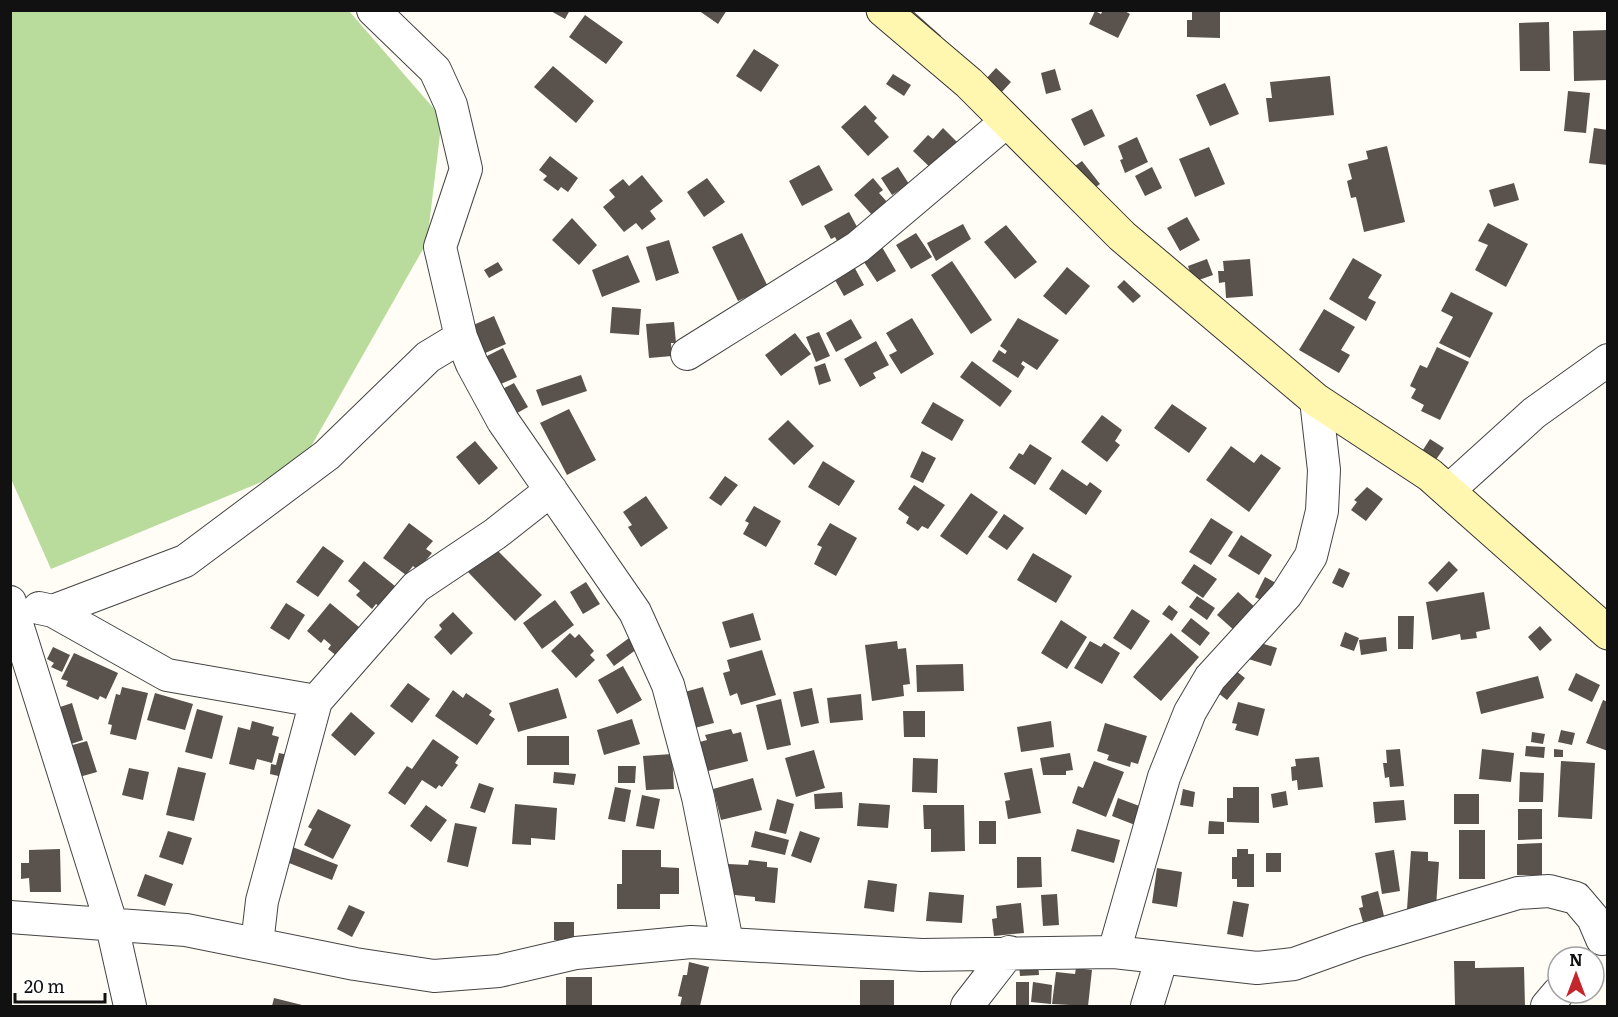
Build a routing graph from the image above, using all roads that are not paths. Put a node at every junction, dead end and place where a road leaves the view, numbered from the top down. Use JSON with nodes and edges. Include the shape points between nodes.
{"nodes":[{"id":1,"x":372,"y":10,"type":"edge"},
{"id":2,"x":883,"y":10,"type":"edge"},
{"id":3,"x":1007,"y":121,"type":"junction"},
{"id":4,"x":461,"y":337,"type":"junction"},
{"id":5,"x":687,"y":354,"type":"dead end"},
{"id":6,"x":1608,"y":360,"type":"edge"},
{"id":7,"x":1316,"y":400,"type":"junction"},
{"id":8,"x":551,"y":490,"type":"junction"},
{"id":9,"x":1448,"y":491,"type":"junction"},
{"id":10,"x":10,"y":601,"type":"edge"},
{"id":11,"x":53,"y":611,"type":"junction"},
{"id":12,"x":1608,"y":633,"type":"edge"},
{"id":13,"x":316,"y":701,"type":"junction"},
{"id":14,"x":10,"y":917,"type":"edge"},
{"id":15,"x":112,"y":926,"type":"junction"},
{"id":16,"x":727,"y":942,"type":"junction"},
{"id":17,"x":1599,"y":943,"type":"edge"},
{"id":18,"x":257,"y":944,"type":"junction"},
{"id":19,"x":1009,"y":952,"type":"junction"},
{"id":20,"x":1114,"y":952,"type":"junction"},
{"id":21,"x":1162,"y":957,"type":"junction"},
{"id":22,"x":130,"y":1006,"type":"edge"},
{"id":23,"x":967,"y":1006,"type":"edge"},
{"id":24,"x":1147,"y":1006,"type":"edge"}],
"edges":[{"from":1,"to":4,"type":"street","via":[[435,70],[451,105],[466,169],[440,247]]},
{"from":2,"to":3,"type":"street"},
{"from":3,"to":5,"type":"street","via":[[858,247]]},
{"from":3,"to":7,"type":"street","via":[[1122,236]]},
{"from":4,"to":8,"type":"street","via":[[503,421]]},
{"from":4,"to":11,"type":"street","via":[[428,357],[327,455],[185,561]]},
{"from":6,"to":9,"type":"street","via":[[1534,413]]},
{"from":7,"to":9,"type":"street"},
{"from":7,"to":20,"type":"street","via":[[1324,471],[1318,534],[1311,556],[1286,595],[1210,678],[1190,712],[1164,777]]},
{"from":8,"to":13,"type":"street","via":[[495,534],[416,587]]},
{"from":8,"to":16,"type":"street","via":[[635,612],[668,685],[698,797]]},
{"from":9,"to":12,"type":"street"},
{"from":10,"to":11,"type":"street"},
{"from":10,"to":15,"type":"street"},
{"from":11,"to":13,"type":"street","via":[[167,675]]},
{"from":13,"to":18,"type":"street","via":[[262,901]]},
{"from":14,"to":15,"type":"street"},
{"from":15,"to":18,"type":"street","via":[[176,929]]},
{"from":15,"to":22,"type":"street"},
{"from":16,"to":18,"type":"street","via":[[576,953],[499,971],[434,976]]},
{"from":16,"to":19,"type":"street","via":[[922,956]]},
{"from":17,"to":21,"type":"street","via":[[1593,918],[1576,898],[1549,891],[1518,893],[1294,964],[1257,968]]},
{"from":19,"to":20,"type":"street"},
{"from":19,"to":23,"type":"street"},
{"from":20,"to":21,"type":"street"},
{"from":21,"to":24,"type":"street"}]}
